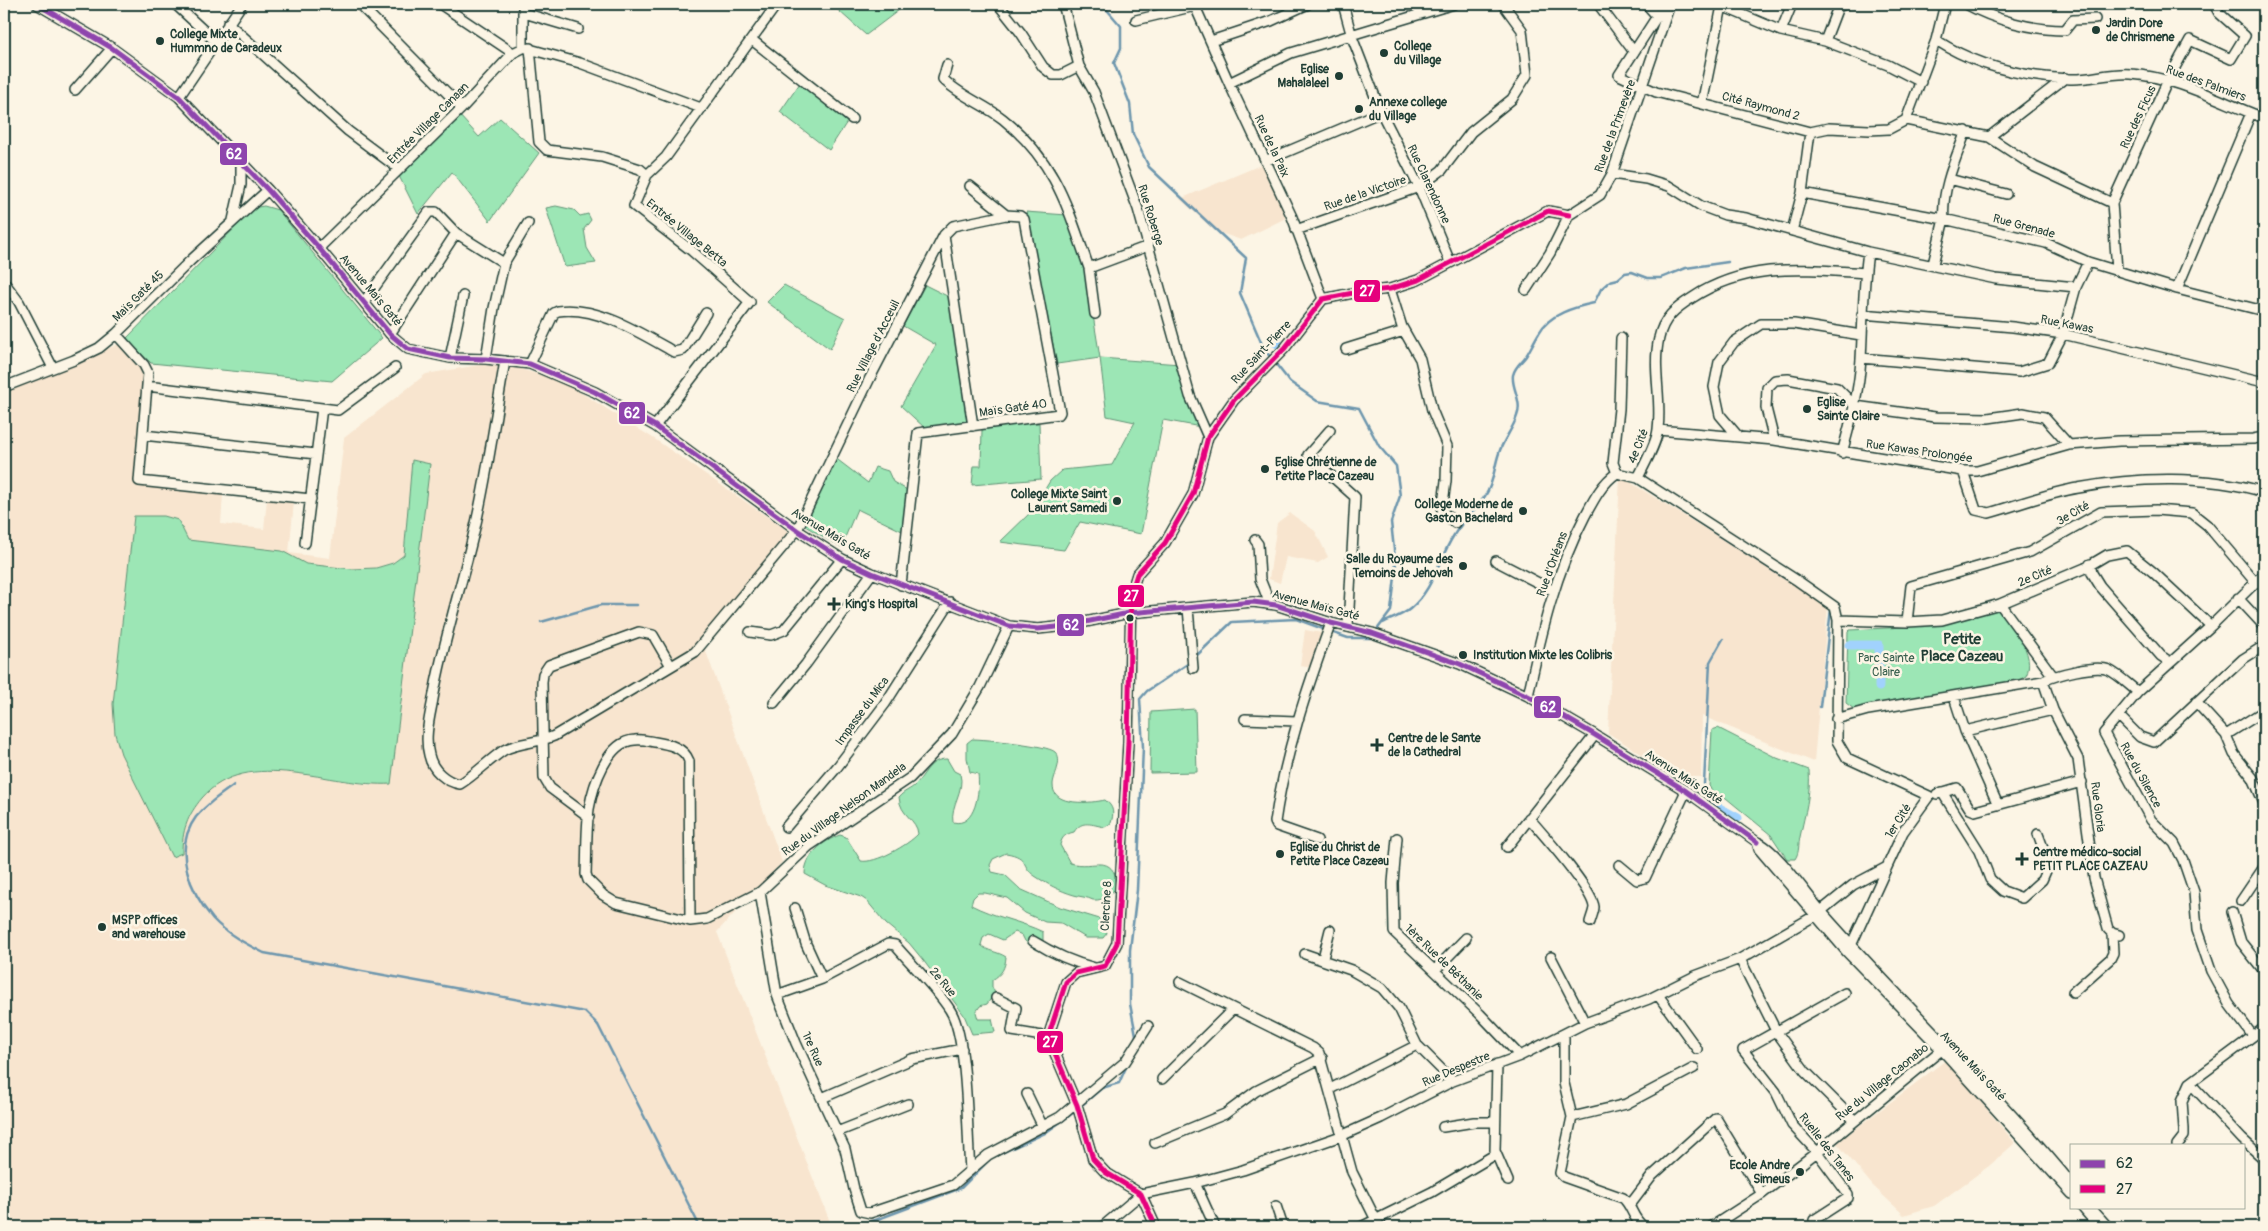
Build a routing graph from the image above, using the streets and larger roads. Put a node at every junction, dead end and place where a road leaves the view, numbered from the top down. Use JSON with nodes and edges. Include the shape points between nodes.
{"nodes":[{"id":1,"x":175,"y":4,"type":"edge"},
{"id":2,"x":242,"y":4,"type":"edge"},
{"id":3,"x":359,"y":4,"type":"edge"},
{"id":4,"x":440,"y":4,"type":"edge"},
{"id":5,"x":777,"y":4,"type":"edge"},
{"id":6,"x":998,"y":4,"type":"edge"},
{"id":7,"x":1063,"y":4,"type":"edge"},
{"id":8,"x":1308,"y":4,"type":"edge"},
{"id":9,"x":1343,"y":4,"type":"edge"},
{"id":10,"x":1454,"y":4,"type":"edge"},
{"id":11,"x":1503,"y":4,"type":"edge"},
{"id":12,"x":1598,"y":4,"type":"edge"},
{"id":13,"x":1646,"y":4,"type":"edge"},
{"id":14,"x":1665,"y":4,"type":"edge"},
{"id":15,"x":1670,"y":4,"type":"edge"},
{"id":16,"x":1792,"y":4,"type":"edge"},
{"id":17,"x":1846,"y":4,"type":"edge"},
{"id":18,"x":1945,"y":4,"type":"edge"},
{"id":19,"x":1966,"y":4,"type":"edge"},
{"id":20,"x":2214,"y":4,"type":"edge"},
{"id":21,"x":43,"y":5,"type":"edge"},
{"id":22,"x":1195,"y":5,"type":"edge"},
{"id":23,"x":1719,"y":5,"type":"edge"},
{"id":24,"x":523,"y":8,"type":"edge"},
{"id":25,"x":1657,"y":16,"type":"junction"},
{"id":26,"x":2095,"y":19,"type":"dead end"},
{"id":27,"x":1136,"y":20,"type":"dead end"},
{"id":28,"x":228,"y":23,"type":"junction"},
{"id":29,"x":578,"y":29,"type":"dead end"},
{"id":30,"x":1781,"y":31,"type":"junction"},
{"id":31,"x":1352,"y":37,"type":"junction"},
{"id":32,"x":752,"y":40,"type":"junction"},
{"id":33,"x":1936,"y":40,"type":"junction"},
{"id":34,"x":1211,"y":41,"type":"junction"},
{"id":35,"x":1825,"y":41,"type":"junction"},
{"id":36,"x":216,"y":42,"type":"junction"},
{"id":37,"x":112,"y":48,"type":"junction"},
{"id":38,"x":527,"y":48,"type":"junction"},
{"id":39,"x":1634,"y":52,"type":"junction"},
{"id":40,"x":513,"y":54,"type":"junction"},
{"id":41,"x":948,"y":65,"type":"dead end"},
{"id":42,"x":1079,"y":66,"type":"junction"},
{"id":43,"x":2064,"y":78,"type":"junction"},
{"id":44,"x":2168,"y":80,"type":"junction"},
{"id":45,"x":1921,"y":82,"type":"junction"},
{"id":46,"x":1229,"y":84,"type":"junction"},
{"id":47,"x":1643,"y":87,"type":"junction"},
{"id":48,"x":75,"y":90,"type":"dead end"},
{"id":49,"x":179,"y":97,"type":"junction"},
{"id":50,"x":1702,"y":104,"type":"junction"},
{"id":51,"x":462,"y":108,"type":"junction"},
{"id":52,"x":701,"y":108,"type":"junction"},
{"id":53,"x":1381,"y":112,"type":"junction"},
{"id":54,"x":2251,"y":113,"type":"junction"},
{"id":55,"x":2264,"y":118,"type":"edge"},
{"id":56,"x":852,"y":120,"type":"dead end"},
{"id":57,"x":1906,"y":120,"type":"junction"},
{"id":58,"x":1966,"y":131,"type":"junction"},
{"id":59,"x":1810,"y":132,"type":"junction"},
{"id":60,"x":1989,"y":137,"type":"junction"},
{"id":61,"x":1265,"y":161,"type":"junction"},
{"id":62,"x":241,"y":162,"type":"junction"},
{"id":63,"x":400,"y":169,"type":"junction"},
{"id":64,"x":1612,"y":174,"type":"junction"},
{"id":65,"x":647,"y":175,"type":"junction"},
{"id":66,"x":1949,"y":179,"type":"junction"},
{"id":67,"x":970,"y":186,"type":"dead end"},
{"id":68,"x":1419,"y":187,"type":"junction"},
{"id":69,"x":268,"y":190,"type":"junction"},
{"id":70,"x":1802,"y":193,"type":"junction"},
{"id":71,"x":2006,"y":194,"type":"dead end"},
{"id":72,"x":2112,"y":203,"type":"junction"},
{"id":73,"x":1006,"y":215,"type":"junction"},
{"id":74,"x":1569,"y":215,"type":"junction"},
{"id":75,"x":1944,"y":219,"type":"junction"},
{"id":76,"x":233,"y":220,"type":"junction"},
{"id":77,"x":528,"y":223,"type":"dead end"},
{"id":78,"x":1296,"y":230,"type":"junction"},
{"id":79,"x":1792,"y":231,"type":"junction"},
{"id":80,"x":456,"y":232,"type":"junction"},
{"id":81,"x":944,"y":235,"type":"junction"},
{"id":82,"x":1148,"y":246,"type":"junction"},
{"id":83,"x":319,"y":248,"type":"junction"},
{"id":84,"x":1868,"y":252,"type":"junction"},
{"id":85,"x":1450,"y":262,"type":"junction"},
{"id":86,"x":2088,"y":262,"type":"junction"},
{"id":87,"x":504,"y":264,"type":"junction"},
{"id":88,"x":1933,"y":264,"type":"junction"},
{"id":89,"x":1088,"y":268,"type":"junction"},
{"id":90,"x":2117,"y":270,"type":"junction"},
{"id":91,"x":1865,"y":273,"type":"junction"},
{"id":92,"x":4,"y":282,"type":"edge"},
{"id":93,"x":2076,"y":287,"type":"junction"},
{"id":94,"x":2177,"y":289,"type":"junction"},
{"id":95,"x":1390,"y":290,"type":"junction"},
{"id":96,"x":1526,"y":290,"type":"dead end"},
{"id":97,"x":463,"y":296,"type":"dead end"},
{"id":98,"x":1323,"y":299,"type":"junction"},
{"id":99,"x":364,"y":302,"type":"junction"},
{"id":100,"x":2264,"y":311,"type":"edge"},
{"id":101,"x":706,"y":313,"type":"dead end"},
{"id":102,"x":1095,"y":314,"type":"dead end"},
{"id":103,"x":1862,"y":314,"type":"junction"},
{"id":104,"x":1404,"y":331,"type":"junction"},
{"id":105,"x":116,"y":334,"type":"junction"},
{"id":106,"x":390,"y":334,"type":"junction"},
{"id":107,"x":2063,"y":334,"type":"junction"},
{"id":108,"x":1861,"y":335,"type":"junction"},
{"id":109,"x":1621,"y":338,"type":"dead end"},
{"id":110,"x":1346,"y":349,"type":"dead end"},
{"id":111,"x":450,"y":358,"type":"junction"},
{"id":112,"x":1861,"y":358,"type":"junction"},
{"id":113,"x":486,"y":359,"type":"junction"},
{"id":114,"x":505,"y":361,"type":"junction"},
{"id":115,"x":530,"y":364,"type":"junction"},
{"id":116,"x":53,"y":368,"type":"junction"},
{"id":117,"x":395,"y":368,"type":"dead end"},
{"id":118,"x":2264,"y":382,"type":"edge"},
{"id":119,"x":147,"y":386,"type":"junction"},
{"id":120,"x":4,"y":387,"type":"edge"},
{"id":121,"x":1855,"y":406,"type":"junction"},
{"id":122,"x":322,"y":408,"type":"junction"},
{"id":123,"x":655,"y":426,"type":"junction"},
{"id":124,"x":973,"y":426,"type":"junction"},
{"id":125,"x":1330,"y":430,"type":"dead end"},
{"id":126,"x":1658,"y":430,"type":"junction"},
{"id":127,"x":143,"y":435,"type":"junction"},
{"id":128,"x":1737,"y":436,"type":"junction"},
{"id":129,"x":1208,"y":437,"type":"junction"},
{"id":130,"x":2264,"y":437,"type":"edge"},
{"id":131,"x":1774,"y":440,"type":"junction"},
{"id":132,"x":2069,"y":445,"type":"junction"},
{"id":133,"x":1842,"y":453,"type":"junction"},
{"id":134,"x":316,"y":454,"type":"junction"},
{"id":135,"x":1963,"y":471,"type":"junction"},
{"id":136,"x":1617,"y":473,"type":"junction"},
{"id":137,"x":1638,"y":478,"type":"junction"},
{"id":138,"x":2264,"y":492,"type":"edge"},
{"id":139,"x":311,"y":499,"type":"junction"},
{"id":140,"x":1455,"y":523,"type":"dead end"},
{"id":141,"x":797,"y":530,"type":"junction"},
{"id":142,"x":1255,"y":540,"type":"dead end"},
{"id":143,"x":305,"y":543,"type":"dead end"},
{"id":144,"x":842,"y":558,"type":"junction"},
{"id":145,"x":1496,"y":561,"type":"dead end"},
{"id":146,"x":2090,"y":564,"type":"junction"},
{"id":147,"x":872,"y":573,"type":"junction"},
{"id":148,"x":2264,"y":574,"type":"edge"},
{"id":149,"x":2256,"y":583,"type":"junction"},
{"id":150,"x":902,"y":584,"type":"junction"},
{"id":151,"x":1554,"y":590,"type":"junction"},
{"id":152,"x":2238,"y":598,"type":"junction"},
{"id":153,"x":950,"y":602,"type":"junction"},
{"id":154,"x":1270,"y":604,"type":"junction"},
{"id":155,"x":2000,"y":604,"type":"junction"},
{"id":156,"x":1188,"y":608,"type":"junction"},
{"id":157,"x":1129,"y":613,"type":"junction"},
{"id":158,"x":1838,"y":620,"type":"junction"},
{"id":159,"x":1906,"y":622,"type":"junction"},
{"id":160,"x":1331,"y":625,"type":"junction"},
{"id":161,"x":1009,"y":626,"type":"junction"},
{"id":162,"x":2211,"y":626,"type":"junction"},
{"id":163,"x":2264,"y":626,"type":"edge"},
{"id":164,"x":1348,"y":627,"type":"junction"},
{"id":165,"x":750,"y":632,"type":"dead end"},
{"id":166,"x":2264,"y":642,"type":"edge"},
{"id":167,"x":2170,"y":662,"type":"junction"},
{"id":168,"x":671,"y":666,"type":"junction"},
{"id":169,"x":1193,"y":668,"type":"dead end"},
{"id":170,"x":2053,"y":676,"type":"junction"},
{"id":171,"x":2043,"y":682,"type":"junction"},
{"id":172,"x":2137,"y":693,"type":"junction"},
{"id":173,"x":1528,"y":696,"type":"junction"},
{"id":174,"x":1954,"y":697,"type":"junction"},
{"id":175,"x":2196,"y":702,"type":"junction"},
{"id":176,"x":774,"y":703,"type":"dead end"},
{"id":177,"x":2053,"y":710,"type":"junction"},
{"id":178,"x":2264,"y":711,"type":"edge"},
{"id":179,"x":2120,"y":716,"type":"junction"},
{"id":180,"x":1245,"y":719,"type":"dead end"},
{"id":181,"x":1836,"y":719,"type":"junction"},
{"id":182,"x":1296,"y":721,"type":"junction"},
{"id":183,"x":1965,"y":731,"type":"junction"},
{"id":184,"x":1596,"y":735,"type":"junction"},
{"id":185,"x":2226,"y":735,"type":"junction"},
{"id":186,"x":542,"y":741,"type":"junction"},
{"id":187,"x":2082,"y":782,"type":"junction"},
{"id":188,"x":1686,"y":791,"type":"junction"},
{"id":189,"x":1942,"y":792,"type":"junction"},
{"id":190,"x":1929,"y":796,"type":"junction"},
{"id":191,"x":2264,"y":804,"type":"edge"},
{"id":192,"x":1998,"y":805,"type":"junction"},
{"id":193,"x":589,"y":817,"type":"junction"},
{"id":194,"x":1529,"y":818,"type":"junction"},
{"id":195,"x":786,"y":827,"type":"dead end"},
{"id":196,"x":2038,"y":834,"type":"dead end"},
{"id":197,"x":1397,"y":838,"type":"dead end"},
{"id":198,"x":1317,"y":840,"type":"dead end"},
{"id":199,"x":1507,"y":847,"type":"dead end"},
{"id":200,"x":1619,"y":865,"type":"dead end"},
{"id":201,"x":1887,"y":867,"type":"junction"},
{"id":202,"x":2264,"y":868,"type":"edge"},
{"id":203,"x":760,"y":892,"type":"junction"},
{"id":204,"x":2241,"y":901,"type":"dead end"},
{"id":205,"x":795,"y":908,"type":"dead end"},
{"id":206,"x":1818,"y":912,"type":"junction"},
{"id":207,"x":2232,"y":912,"type":"dead end"},
{"id":208,"x":690,"y":921,"type":"junction"},
{"id":209,"x":1590,"y":922,"type":"dead end"},
{"id":210,"x":1330,"y":930,"type":"dead end"},
{"id":211,"x":1466,"y":938,"type":"dead end"},
{"id":212,"x":1033,"y":941,"type":"dead end"},
{"id":213,"x":1850,"y":949,"type":"junction"},
{"id":214,"x":1305,"y":954,"type":"dead end"},
{"id":215,"x":1550,"y":957,"type":"dead end"},
{"id":216,"x":1323,"y":958,"type":"junction"},
{"id":217,"x":1740,"y":959,"type":"junction"},
{"id":218,"x":1097,"y":969,"type":"junction"},
{"id":219,"x":1435,"y":970,"type":"junction"},
{"id":220,"x":2264,"y":971,"type":"edge"},
{"id":221,"x":822,"y":979,"type":"junction"},
{"id":222,"x":1180,"y":982,"type":"dead end"},
{"id":223,"x":2073,"y":992,"type":"dead end"},
{"id":224,"x":1845,"y":993,"type":"dead end"},
{"id":225,"x":778,"y":995,"type":"junction"},
{"id":226,"x":1658,"y":995,"type":"junction"},
{"id":227,"x":996,"y":998,"type":"dead end"},
{"id":228,"x":1232,"y":1010,"type":"junction"},
{"id":229,"x":1585,"y":1023,"type":"junction"},
{"id":230,"x":1148,"y":1026,"type":"dead end"},
{"id":231,"x":2264,"y":1028,"type":"edge"},
{"id":232,"x":1776,"y":1031,"type":"junction"},
{"id":233,"x":1564,"y":1035,"type":"junction"},
{"id":234,"x":2254,"y":1036,"type":"junction"},
{"id":235,"x":1048,"y":1037,"type":"junction"},
{"id":236,"x":1417,"y":1045,"type":"junction"},
{"id":237,"x":1944,"y":1047,"type":"junction"},
{"id":238,"x":962,"y":1049,"type":"junction"},
{"id":239,"x":1697,"y":1049,"type":"dead end"},
{"id":240,"x":1520,"y":1056,"type":"junction"},
{"id":241,"x":1322,"y":1058,"type":"junction"},
{"id":242,"x":1497,"y":1064,"type":"junction"},
{"id":243,"x":1694,"y":1068,"type":"dead end"},
{"id":244,"x":1162,"y":1079,"type":"dead end"},
{"id":245,"x":1453,"y":1081,"type":"junction"},
{"id":246,"x":2190,"y":1083,"type":"junction"},
{"id":247,"x":1330,"y":1089,"type":"junction"},
{"id":248,"x":1027,"y":1094,"type":"dead end"},
{"id":249,"x":822,"y":1098,"type":"junction"},
{"id":250,"x":908,"y":1104,"type":"dead end"},
{"id":251,"x":1077,"y":1107,"type":"junction"},
{"id":252,"x":1572,"y":1116,"type":"junction"},
{"id":253,"x":1854,"y":1120,"type":"junction"},
{"id":254,"x":1495,"y":1122,"type":"junction"},
{"id":255,"x":1043,"y":1127,"type":"junction"},
{"id":256,"x":1443,"y":1127,"type":"dead end"},
{"id":257,"x":837,"y":1132,"type":"junction"},
{"id":258,"x":1341,"y":1136,"type":"junction"},
{"id":259,"x":1155,"y":1143,"type":"dead end"},
{"id":260,"x":2178,"y":1144,"type":"edge"},
{"id":261,"x":1817,"y":1152,"type":"junction"},
{"id":262,"x":1496,"y":1154,"type":"junction"},
{"id":263,"x":2264,"y":1159,"type":"edge"},
{"id":264,"x":970,"y":1170,"type":"junction"},
{"id":265,"x":1508,"y":1181,"type":"dead end"},
{"id":266,"x":2070,"y":1182,"type":"edge"},
{"id":267,"x":1195,"y":1183,"type":"junction"},
{"id":268,"x":2070,"y":1192,"type":"edge"},
{"id":269,"x":1141,"y":1194,"type":"junction"},
{"id":270,"x":1762,"y":1194,"type":"junction"},
{"id":271,"x":1630,"y":1204,"type":"junction"},
{"id":272,"x":1276,"y":1206,"type":"dead end"},
{"id":273,"x":2083,"y":1208,"type":"edge"},
{"id":274,"x":2090,"y":1208,"type":"edge"},
{"id":275,"x":1814,"y":1220,"type":"dead end"},
{"id":276,"x":1379,"y":1224,"type":"edge"},
{"id":277,"x":2095,"y":1224,"type":"edge"},
{"id":278,"x":1102,"y":1227,"type":"edge"},
{"id":279,"x":1156,"y":1227,"type":"edge"},
{"id":280,"x":1215,"y":1227,"type":"edge"},
{"id":281,"x":1283,"y":1227,"type":"edge"},
{"id":282,"x":1361,"y":1227,"type":"edge"},
{"id":283,"x":1644,"y":1227,"type":"edge"},
{"id":284,"x":1711,"y":1227,"type":"edge"},
{"id":285,"x":2108,"y":1227,"type":"edge"}],
"edges":[{"from":1,"to":36,"type":"street"},
{"from":2,"to":28,"type":"street"},
{"from":3,"to":51,"type":"street"},
{"from":4,"to":40,"type":"street"},
{"from":5,"to":32,"type":"street","name":"Entrée Village Betta"},
{"from":6,"to":42,"type":"street","via":[[1022,33],[1043,67],[1053,75],[1061,75]]},
{"from":7,"to":42,"type":"street","name":"Rue Roberge"},
{"from":8,"to":34,"type":"street","via":[[1271,21]]},
{"from":9,"to":31,"type":"street","name":"Rue Clarendonne"},
{"from":10,"to":31,"type":"street"},
{"from":11,"to":68,"type":"street","name":"Rue de la Victoire","via":[[1522,30],[1526,75],[1512,99],[1471,132],[1442,170]]},
{"from":12,"to":39,"type":"street"},
{"from":13,"to":25,"type":"street"},
{"from":14,"to":25,"type":"street"},
{"from":15,"to":47,"type":"street","name":"Rue de la Primevère"},
{"from":16,"to":30,"type":"street"},
{"from":17,"to":35,"type":"street","via":[[1838,7]]},
{"from":18,"to":33,"type":"street"},
{"from":19,"to":26,"type":"street","via":[[1983,13],[2045,30],[2065,30],[2073,20]]},
{"from":20,"to":44,"type":"street","name":"Rue des Ficus","via":[[2219,13],[2245,36],[2231,59],[2190,40]]},
{"from":21,"to":37,"type":"street","name":"Avenue Maïs Gaté"},
{"from":22,"to":27,"type":"street"},
{"from":22,"to":34,"type":"street","name":"Rue de la Paix"},
{"from":23,"to":30,"type":"street"},
{"from":23,"to":50,"type":"street"},
{"from":24,"to":29,"type":"street"},
{"from":24,"to":38,"type":"street"},
{"from":25,"to":39,"type":"street"},
{"from":28,"to":36,"type":"street"},
{"from":28,"to":63,"type":"street","via":[[348,131]]},
{"from":30,"to":35,"type":"street"},
{"from":31,"to":46,"type":"street","via":[[1292,54]]},
{"from":31,"to":53,"type":"street","name":"Rue Clarendonne"},
{"from":32,"to":52,"type":"street","name":"Entrée Village Betta"},
{"from":32,"to":56,"type":"street"},
{"from":33,"to":43,"type":"street","name":"Rue des Palmiers","via":[[1953,52],[1991,66]]},
{"from":33,"to":45,"type":"street"},
{"from":34,"to":46,"type":"street","name":"Rue de la Paix"},
{"from":35,"to":45,"type":"street","via":[[1888,65]]},
{"from":36,"to":49,"type":"street"},
{"from":37,"to":48,"type":"street"},
{"from":37,"to":49,"type":"street","name":"Avenue Maïs Gaté"},
{"from":38,"to":40,"type":"street","name":"Entrée Village Canaan"},
{"from":38,"to":52,"type":"street","via":[[580,63]]},
{"from":38,"to":65,"type":"street","via":[[539,142],[547,150],[602,157],[640,169]]},
{"from":39,"to":47,"type":"street","name":"Cité Raymond 2","via":[[1619,75]]},
{"from":40,"to":51,"type":"street","name":"Entrée Village Canaan"},
{"from":41,"to":89,"type":"street","via":[[943,79],[952,88],[984,105],[1038,152],[1063,193]]},
{"from":42,"to":82,"type":"street","name":"Rue Roberge","via":[[1094,92],[1138,209]]},
{"from":43,"to":44,"type":"street","name":"Rue des Palmiers","via":[[2130,74]]},
{"from":43,"to":60,"type":"street"},
{"from":44,"to":54,"type":"street","name":"Rue des Palmiers"},
{"from":44,"to":72,"type":"street","name":"Rue des Ficus"},
{"from":45,"to":57,"type":"street"},
{"from":46,"to":61,"type":"street","name":"Rue de la Paix"},
{"from":47,"to":50,"type":"street","name":"Cité Raymond 2"},
{"from":47,"to":64,"type":"street","name":"Rue de la Primevère"},
{"from":49,"to":62,"type":"street","name":"Avenue Maïs Gaté"},
{"from":50,"to":59,"type":"street","name":"Cité Raymond 2"},
{"from":51,"to":63,"type":"street","name":"Entrée Village Canaan"},
{"from":52,"to":65,"type":"street","name":"Entrée Village Betta","via":[[666,157]]},
{"from":53,"to":61,"type":"street"},
{"from":53,"to":68,"type":"street","name":"Rue Clarendonne"},
{"from":54,"to":55,"type":"street","name":"Rue des Palmiers"},
{"from":54,"to":94,"type":"street"},
{"from":57,"to":58,"type":"street"},
{"from":57,"to":59,"type":"street","name":"Cité Raymond 2","via":[[1889,129],[1829,128]]},
{"from":58,"to":60,"type":"street"},
{"from":58,"to":66,"type":"street"},
{"from":59,"to":70,"type":"street"},
{"from":60,"to":72,"type":"street","via":[[2035,167]]},
{"from":61,"to":78,"type":"street","name":"Rue de la Paix"},
{"from":62,"to":69,"type":"street","name":"Avenue Maïs Gaté"},
{"from":62,"to":76,"type":"street","via":[[241,185]]},
{"from":63,"to":83,"type":"street","name":"Entrée Village Canaan"},
{"from":64,"to":74,"type":"street","name":"Rue de la Primevère","via":[[1600,195]]},
{"from":64,"to":79,"type":"street","via":[[1669,186],[1701,206],[1725,215]]},
{"from":65,"to":123,"type":"street","name":"Entrée Village Betta","via":[[634,206],[750,302]]},
{"from":66,"to":71,"type":"street"},
{"from":66,"to":75,"type":"street"},
{"from":67,"to":73,"type":"street","name":"Maïs Gaté 40"},
{"from":68,"to":78,"type":"street","name":"Rue de la Victoire"},
{"from":68,"to":85,"type":"street","name":"Rue Clarendonne"},
{"from":69,"to":76,"type":"street","name":"Maïs Gaté 45"},
{"from":69,"to":83,"type":"street","name":"Avenue Maïs Gaté"},
{"from":70,"to":75,"type":"street","name":"Rue Grenade"},
{"from":70,"to":79,"type":"street"},
{"from":72,"to":90,"type":"street"},
{"from":73,"to":81,"type":"street","via":[[953,226]]},
{"from":73,"to":124,"type":"street","name":"Maïs Gaté 40","via":[[1024,219],[1060,412]]},
{"from":74,"to":85,"type":"street","via":[[1548,211]]},
{"from":74,"to":96,"type":"street"},
{"from":75,"to":86,"type":"street","name":"Rue Grenade","via":[[2046,243]]},
{"from":75,"to":88,"type":"street"},
{"from":76,"to":105,"type":"street","name":"Maïs Gaté 45"},
{"from":77,"to":87,"type":"street"},
{"from":78,"to":98,"type":"street","name":"Rue de la Paix"},
{"from":79,"to":84,"type":"street"},
{"from":80,"to":87,"type":"street"},
{"from":80,"to":99,"type":"street","via":[[436,212],[429,212]]},
{"from":80,"to":106,"type":"street"},
{"from":81,"to":124,"type":"street"},
{"from":81,"to":141,"type":"street","name":"Rue Village d'Acceuil"},
{"from":82,"to":89,"type":"street"},
{"from":82,"to":129,"type":"street","name":"Rue Roberge","via":[[1190,396]]},
{"from":83,"to":99,"type":"street","name":"Avenue Maïs Gaté"},
{"from":84,"to":88,"type":"street"},
{"from":84,"to":91,"type":"street"},
{"from":85,"to":95,"type":"street","via":[[1418,280]]},
{"from":86,"to":90,"type":"street","name":"Rue Grenade"},
{"from":86,"to":93,"type":"street"},
{"from":87,"to":113,"type":"street"},
{"from":88,"to":93,"type":"street","via":[[1996,279]]},
{"from":89,"to":102,"type":"street"},
{"from":90,"to":94,"type":"street","name":"Rue Grenade"},
{"from":91,"to":103,"type":"street"},
{"from":91,"to":126,"type":"street","name":"4e Cité","via":[[1768,270],[1729,278],[1673,310],[1659,337],[1655,366]]},
{"from":92,"to":116,"type":"street","via":[[19,302]]},
{"from":93,"to":107,"type":"street"},
{"from":94,"to":100,"type":"street","name":"Rue Grenade"},
{"from":95,"to":98,"type":"street"},
{"from":95,"to":104,"type":"street"},
{"from":97,"to":111,"type":"street"},
{"from":98,"to":129,"type":"street","name":"Rue Saint-Pierre","via":[[1278,356],[1234,400]]},
{"from":99,"to":106,"type":"street","name":"Avenue Maïs Gaté"},
{"from":101,"to":115,"type":"street","via":[[683,350],[674,352],[609,318],[558,311],[554,313]]},
{"from":103,"to":107,"type":"street","name":"Rue Kawas"},
{"from":103,"to":108,"type":"street"},
{"from":104,"to":110,"type":"street"},
{"from":104,"to":140,"type":"street","via":[[1420,359],[1432,410],[1447,446],[1442,511]]},
{"from":105,"to":116,"type":"street","name":"Maïs Gaté 45","via":[[99,348]]},
{"from":105,"to":119,"type":"street","via":[[144,365],[148,373]]},
{"from":106,"to":111,"type":"street","name":"Avenue Maïs Gaté","via":[[408,349]]},
{"from":107,"to":112,"type":"street","via":[[2048,363],[2019,372]]},
{"from":107,"to":118,"type":"street","name":"Rue Kawas"},
{"from":108,"to":112,"type":"street"},
{"from":108,"to":128,"type":"street","via":[[1794,324],[1761,324],[1734,342],[1718,362],[1714,387],[1720,414]]},
{"from":109,"to":136,"type":"street","via":[[1619,409],[1613,463]]},
{"from":111,"to":113,"type":"street","name":"Avenue Maïs Gaté"},
{"from":112,"to":121,"type":"street"},
{"from":113,"to":114,"type":"street","name":"Avenue Maïs Gaté"},
{"from":114,"to":115,"type":"street","name":"Avenue Maïs Gaté"},
{"from":114,"to":186,"type":"street","via":[[478,514],[440,661],[428,747],[429,756],[439,773],[451,783],[460,784],[505,750]]},
{"from":115,"to":123,"type":"street","name":"Avenue Maïs Gaté","via":[[594,392]]},
{"from":116,"to":120,"type":"street","name":"Maïs Gaté 45"},
{"from":117,"to":122,"type":"street","via":[[338,410]]},
{"from":119,"to":122,"type":"street"},
{"from":119,"to":127,"type":"street"},
{"from":121,"to":131,"type":"street","via":[[1836,388],[1788,379],[1775,380],[1767,388],[1766,408]]},
{"from":121,"to":132,"type":"street","via":[[1935,417],[1988,418],[2023,414],[2044,417]]},
{"from":121,"to":133,"type":"street"},
{"from":122,"to":134,"type":"street"},
{"from":123,"to":141,"type":"street","name":"Avenue Maïs Gaté"},
{"from":124,"to":150,"type":"street","name":"Maïs Gaté 40","via":[[918,433]]},
{"from":125,"to":164,"type":"street","via":[[1308,455],[1355,497]]},
{"from":126,"to":128,"type":"street","name":"Rue Kawas Prolongée"},
{"from":126,"to":137,"type":"street","name":"4e Cité"},
{"from":127,"to":134,"type":"street"},
{"from":127,"to":139,"type":"street","via":[[139,481]]},
{"from":128,"to":131,"type":"street","name":"Rue Kawas Prolongée"},
{"from":129,"to":157,"type":"street","name":"Rue Saint-Pierre","via":[[1193,494],[1164,543],[1137,574]]},
{"from":130,"to":132,"type":"street","name":"Rue Kawas Prolongée","via":[[2119,440]]},
{"from":131,"to":133,"type":"street","name":"Rue Kawas Prolongée"},
{"from":132,"to":135,"type":"street","name":"Rue Kawas Prolongée","via":[[1976,471]]},
{"from":133,"to":135,"type":"street","name":"Rue Kawas Prolongée"},
{"from":134,"to":139,"type":"street"},
{"from":135,"to":138,"type":"street","name":"3e Cité","via":[[1976,510],[1982,513],[2076,488],[2136,480],[2222,482]]},
{"from":136,"to":137,"type":"street"},
{"from":136,"to":151,"type":"street","name":"Rue d'Orléans","via":[[1596,497],[1569,546]]},
{"from":137,"to":158,"type":"street","name":"4e Cité","via":[[1835,607]]},
{"from":139,"to":143,"type":"street"},
{"from":141,"to":144,"type":"street","name":"Avenue Maïs Gaté"},
{"from":141,"to":168,"type":"street","name":"Rue Village d'Acceuil","via":[[695,652]]},
{"from":142,"to":154,"type":"street","via":[[1260,579]]},
{"from":144,"to":147,"type":"street","name":"Avenue Maïs Gaté"},
{"from":144,"to":165,"type":"street","via":[[784,630],[771,635]]},
{"from":145,"to":151,"type":"street"},
{"from":146,"to":155,"type":"street","name":"2e Cité"},
{"from":146,"to":162,"type":"street","name":"2e Cité","via":[[2107,555],[2127,551]]},
{"from":146,"to":167,"type":"street","via":[[2100,586],[2161,656]]},
{"from":147,"to":150,"type":"street","name":"Avenue Maïs Gaté"},
{"from":147,"to":176,"type":"street"},
{"from":148,"to":149,"type":"street"},
{"from":149,"to":152,"type":"street"},
{"from":149,"to":159,"type":"street","name":"3e Cité","via":[[2207,525],[2192,513],[2156,510],[2101,512],[2030,552],[1911,586]]},
{"from":150,"to":153,"type":"street","name":"Avenue Maïs Gaté"},
{"from":151,"to":173,"type":"street","name":"Rue d'Orléans"},
{"from":152,"to":162,"type":"street"},
{"from":152,"to":163,"type":"street"},
{"from":153,"to":161,"type":"street","name":"Avenue Maïs Gaté"},
{"from":153,"to":195,"type":"street","name":"Impasse du Mica","via":[[885,704]]},
{"from":154,"to":156,"type":"street","name":"Avenue Maïs Gaté","via":[[1253,602]]},
{"from":154,"to":160,"type":"street","name":"Avenue Maïs Gaté"},
{"from":155,"to":159,"type":"street","name":"2e Cité","via":[[1942,620]]},
{"from":155,"to":170,"type":"street"},
{"from":156,"to":157,"type":"street","name":"Avenue Maïs Gaté"},
{"from":156,"to":169,"type":"street"},
{"from":157,"to":161,"type":"street","name":"Avenue Maïs Gaté","via":[[1066,626],[1038,629]]},
{"from":157,"to":218,"type":"street","name":"Clercine 8","via":[[1128,743],[1117,943],[1105,966]]},
{"from":158,"to":159,"type":"street","name":"2e Cité"},
{"from":158,"to":181,"type":"street"},
{"from":160,"to":164,"type":"street","name":"Avenue Maïs Gaté"},
{"from":160,"to":182,"type":"street"},
{"from":161,"to":203,"type":"street","name":"Rue du Village Nelson Mandela","via":[[980,687],[952,734],[910,778],[809,846]]},
{"from":162,"to":167,"type":"street"},
{"from":164,"to":173,"type":"street","name":"Avenue Maïs Gaté","via":[[1460,664]]},
{"from":166,"to":175,"type":"street"},
{"from":167,"to":172,"type":"street"},
{"from":168,"to":186,"type":"street","name":"Rue Village d'Acceuil"},
{"from":168,"to":186,"type":"street","via":[[653,635],[639,632],[549,665],[545,668],[542,682]]},
{"from":170,"to":171,"type":"street"},
{"from":170,"to":172,"type":"street","via":[[2095,668],[2108,670]]},
{"from":171,"to":174,"type":"street"},
{"from":171,"to":177,"type":"street","name":"Rue Gloria"},
{"from":172,"to":179,"type":"street"},
{"from":173,"to":184,"type":"street","name":"Avenue Maïs Gaté"},
{"from":174,"to":181,"type":"street","via":[[1868,710]]},
{"from":174,"to":183,"type":"street"},
{"from":175,"to":179,"type":"street","via":[[2154,742],[2140,737]]},
{"from":175,"to":185,"type":"street"},
{"from":177,"to":183,"type":"street"},
{"from":177,"to":187,"type":"street","name":"Rue Gloria","via":[[2078,758]]},
{"from":178,"to":185,"type":"street"},
{"from":179,"to":234,"type":"street","name":"Rue du Silence","via":[[2104,733],[2151,820],[2174,843],[2183,860],[2194,892],[2196,930],[2210,971],[2229,1004]]},
{"from":180,"to":182,"type":"street"},
{"from":181,"to":190,"type":"street","name":"1er Cité","via":[[1837,741],[1847,758]]},
{"from":182,"to":198,"type":"street","via":[[1275,822],[1277,826]]},
{"from":183,"to":192,"type":"street"},
{"from":184,"to":188,"type":"street","name":"Avenue Maïs Gaté"},
{"from":184,"to":194,"type":"street"},
{"from":185,"to":191,"type":"street","via":[[2234,754],[2253,778]]},
{"from":186,"to":193,"type":"street","via":[[546,784]]},
{"from":187,"to":192,"type":"street"},
{"from":187,"to":223,"type":"street","name":"Rue Gloria","via":[[2094,878],[2108,929],[2116,934],[2110,959]]},
{"from":188,"to":200,"type":"street","via":[[1645,878],[1637,880]]},
{"from":188,"to":206,"type":"street","name":"Avenue Maïs Gaté","via":[[1757,842]]},
{"from":189,"to":190,"type":"street"},
{"from":189,"to":192,"type":"street","via":[[1957,788],[1973,811]]},
{"from":189,"to":196,"type":"street","via":[[1979,851],[1990,879],[2003,891],[2022,898],[2042,880],[2049,864]]},
{"from":190,"to":201,"type":"street","name":"1er Cité","via":[[1904,832]]},
{"from":193,"to":208,"type":"street","name":"Rue du Village Nelson Mandela","via":[[588,880],[616,903]]},
{"from":193,"to":208,"type":"street","name":"Rue du Village Nelson Mandela","via":[[606,761],[621,746],[634,739],[662,743],[687,754]]},
{"from":194,"to":199,"type":"street"},
{"from":194,"to":209,"type":"street","via":[[1589,895],[1594,907]]},
{"from":197,"to":219,"type":"street","name":"1ère Rue de Béthanie","via":[[1393,883],[1394,932]]},
{"from":201,"to":206,"type":"street","name":"Rue Despestre","via":[[1853,885]]},
{"from":201,"to":213,"type":"street","name":"1er Cité"},
{"from":202,"to":204,"type":"street"},
{"from":203,"to":208,"type":"street","name":"Rue du Village Nelson Mandela","via":[[707,919]]},
{"from":203,"to":225,"type":"street","name":"1re Rue"},
{"from":205,"to":221,"type":"street","via":[[806,944]]},
{"from":206,"to":213,"type":"street","name":"Avenue Maïs Gaté"},
{"from":206,"to":217,"type":"street","name":"Rue Despestre"},
{"from":207,"to":220,"type":"street","via":[[2241,942]]},
{"from":210,"to":216,"type":"street"},
{"from":211,"to":219,"type":"street"},
{"from":212,"to":218,"type":"street","via":[[1073,962]]},
{"from":213,"to":237,"type":"street","name":"Avenue Maïs Gaté"},
{"from":214,"to":216,"type":"street"},
{"from":215,"to":229,"type":"street"},
{"from":216,"to":236,"type":"street","via":[[1382,988],[1399,1008]]},
{"from":217,"to":226,"type":"street","name":"Rue Despestre","via":[[1695,976]]},
{"from":217,"to":232,"type":"street"},
{"from":218,"to":235,"type":"street","via":[[1076,973],[1066,982]]},
{"from":219,"to":240,"type":"street","name":"1ère Rue de Béthanie"},
{"from":221,"to":225,"type":"street","name":"2e Rue"},
{"from":221,"to":238,"type":"street","name":"2e Rue","via":[[892,944],[950,1011]]},
{"from":222,"to":228,"type":"street"},
{"from":224,"to":232,"type":"street","name":"Ruelle des Tanes"},
{"from":225,"to":249,"type":"street","name":"1re Rue"},
{"from":226,"to":229,"type":"street","name":"Rue Despestre"},
{"from":226,"to":239,"type":"street"},
{"from":227,"to":235,"type":"street","via":[[1016,1008],[1012,1031]]},
{"from":228,"to":241,"type":"street","via":[[1313,1048]]},
{"from":228,"to":244,"type":"street"},
{"from":229,"to":233,"type":"street","name":"Rue Despestre"},
{"from":230,"to":251,"type":"street","via":[[1125,1062]]},
{"from":231,"to":234,"type":"street"},
{"from":232,"to":253,"type":"street","via":[[1805,1071]]},
{"from":232,"to":261,"type":"street","name":"Ruelle des Tanes","via":[[1743,1050],[1776,1092],[1792,1125]]},
{"from":233,"to":240,"type":"street","name":"Rue Despestre"},
{"from":233,"to":252,"type":"street","via":[[1564,1083]]},
{"from":234,"to":246,"type":"street"},
{"from":235,"to":251,"type":"street"},
{"from":236,"to":245,"type":"street"},
{"from":236,"to":247,"type":"street"},
{"from":237,"to":253,"type":"street","name":"Rue du Village Caonabo"},
{"from":237,"to":266,"type":"street","name":"Avenue Maïs Gaté","via":[[2027,1131]]},
{"from":237,"to":268,"type":"street","name":"Avenue Maïs Gaté"},
{"from":238,"to":249,"type":"street","via":[[912,1058]]},
{"from":238,"to":264,"type":"street","name":"2e Rue"},
{"from":240,"to":242,"type":"street","name":"Rue Despestre"},
{"from":241,"to":247,"type":"street"},
{"from":241,"to":259,"type":"street","via":[[1256,1091],[1225,1114]]},
{"from":242,"to":245,"type":"street","name":"Rue Despestre"},
{"from":242,"to":254,"type":"street"},
{"from":243,"to":252,"type":"street","via":[[1626,1104]]},
{"from":245,"to":258,"type":"street","name":"Rue Despestre"},
{"from":246,"to":260,"type":"street","via":[[2182,1101],[2184,1136]]},
{"from":246,"to":263,"type":"street"},
{"from":247,"to":258,"type":"street"},
{"from":248,"to":255,"type":"street"},
{"from":249,"to":257,"type":"street","name":"1re Rue"},
{"from":250,"to":257,"type":"street"},
{"from":251,"to":255,"type":"street"},
{"from":251,"to":269,"type":"street","via":[[1093,1159],[1106,1172]]},
{"from":252,"to":271,"type":"street","via":[[1560,1173],[1623,1198]]},
{"from":253,"to":261,"type":"street","name":"Rue du Village Caonabo"},
{"from":254,"to":256,"type":"street"},
{"from":254,"to":262,"type":"street"},
{"from":255,"to":264,"type":"street","via":[[993,1152]]},
{"from":257,"to":264,"type":"street","name":"1re Rue","via":[[861,1211],[870,1213],[948,1187],[960,1181]]},
{"from":258,"to":267,"type":"street","name":"Rue Despestre"},
{"from":258,"to":276,"type":"street","via":[[1352,1172]]},
{"from":261,"to":270,"type":"street","name":"Rue du Village Caonabo"},
{"from":261,"to":275,"type":"street","name":"Ruelle des Tanes","via":[[1849,1197]]},
{"from":262,"to":265,"type":"street"},
{"from":262,"to":276,"type":"street"},
{"from":267,"to":269,"type":"street","name":"Rue Despestre"},
{"from":267,"to":280,"type":"street"},
{"from":269,"to":278,"type":"street","name":"Rue Despestre"},
{"from":269,"to":279,"type":"street"},
{"from":270,"to":271,"type":"street","via":[[1716,1118],[1652,1176]]},
{"from":270,"to":284,"type":"street","name":"Rue du Village Caonabo"},
{"from":271,"to":283,"type":"street","via":[[1632,1214]]},
{"from":272,"to":281,"type":"street"},
{"from":273,"to":277,"type":"street"},
{"from":274,"to":277,"type":"street"},
{"from":276,"to":282,"type":"street"},
{"from":277,"to":285,"type":"street"}]}
